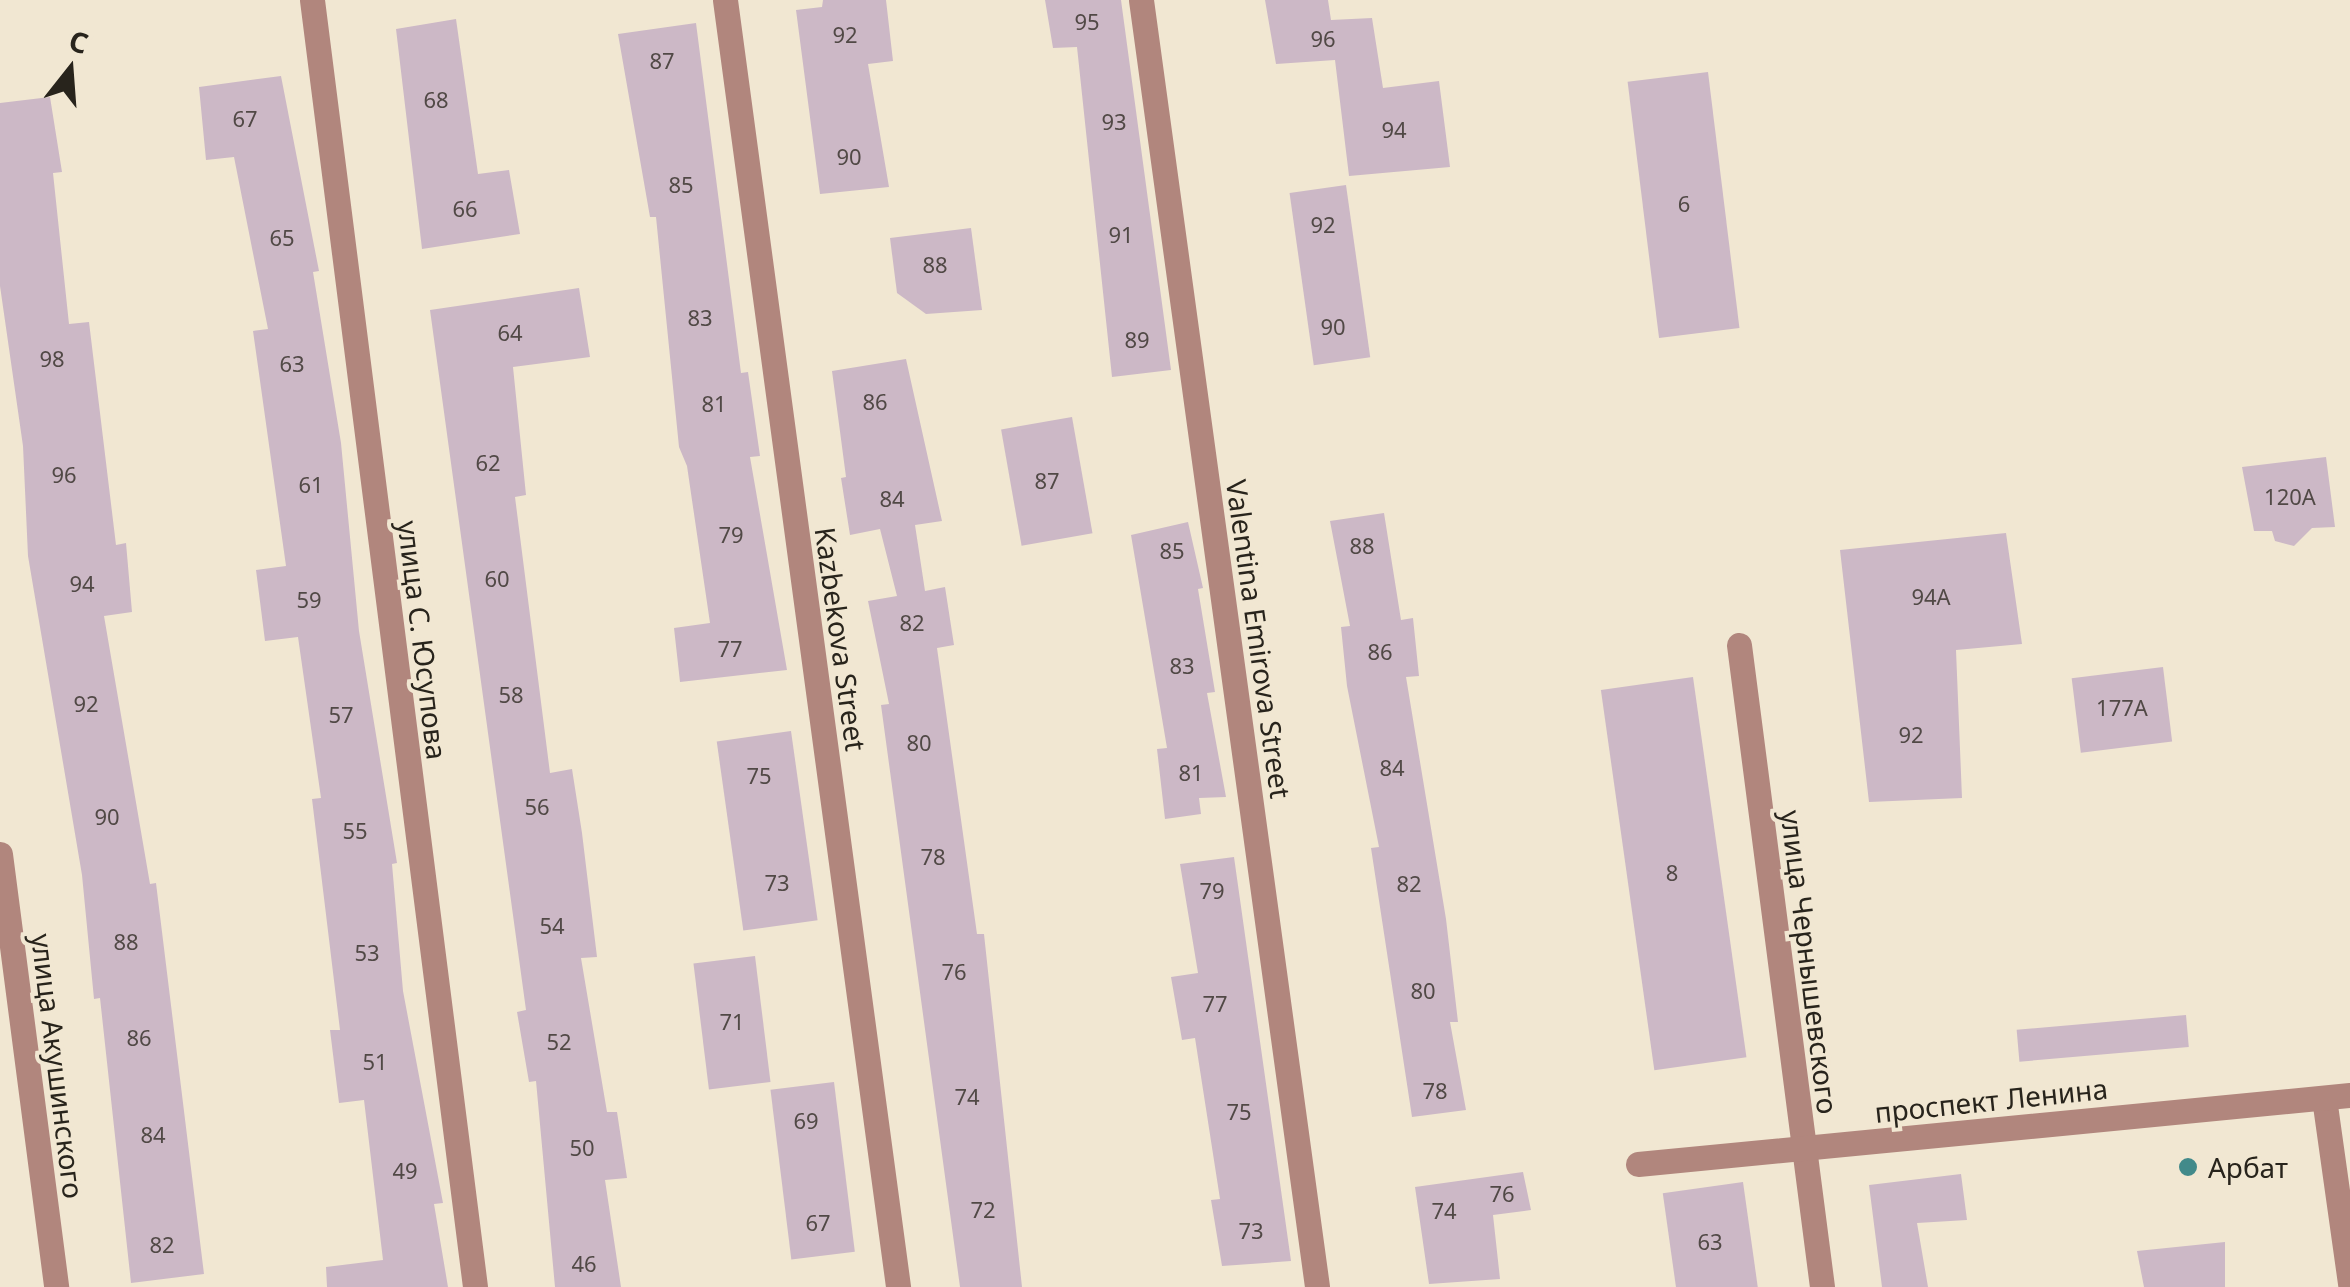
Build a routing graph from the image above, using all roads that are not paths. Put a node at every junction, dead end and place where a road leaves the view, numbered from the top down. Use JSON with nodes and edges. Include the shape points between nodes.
{"nodes":[{"id":1,"x":312,"y":0,"type":"edge"},
{"id":2,"x":724,"y":0,"type":"edge"},
{"id":3,"x":1141,"y":0,"type":"edge"},
{"id":4,"x":1740,"y":645,"type":"dead end"},
{"id":5,"x":0,"y":854,"type":"edge"},
{"id":6,"x":2350,"y":1095,"type":"edge"},
{"id":7,"x":2324,"y":1098,"type":"junction"},
{"id":8,"x":1804,"y":1148,"type":"junction"},
{"id":9,"x":1638,"y":1164,"type":"dead end"},
{"id":10,"x":2350,"y":1284,"type":"edge"},
{"id":11,"x":56,"y":1287,"type":"edge"},
{"id":12,"x":475,"y":1287,"type":"edge"},
{"id":13,"x":898,"y":1287,"type":"edge"},
{"id":14,"x":1317,"y":1287,"type":"edge"},
{"id":15,"x":1822,"y":1287,"type":"edge"}],
"edges":[{"from":1,"to":12,"type":"street","name":"улица С. Юсупова"},
{"from":2,"to":13,"type":"street","name":"Kazbekova Street"},
{"from":3,"to":14,"type":"street","name":"Valentina Emirova Street"},
{"from":4,"to":8,"type":"street","name":"улица Чернышевского"},
{"from":5,"to":11,"type":"street","name":"улица Акушинского"},
{"from":6,"to":7,"type":"street","name":"проспект Ленина"},
{"from":7,"to":8,"type":"street","name":"проспект Ленина"},
{"from":7,"to":10,"type":"street"},
{"from":8,"to":9,"type":"street","name":"проспект Ленина"},
{"from":8,"to":15,"type":"street","name":"улица Чернышевского"}]}
